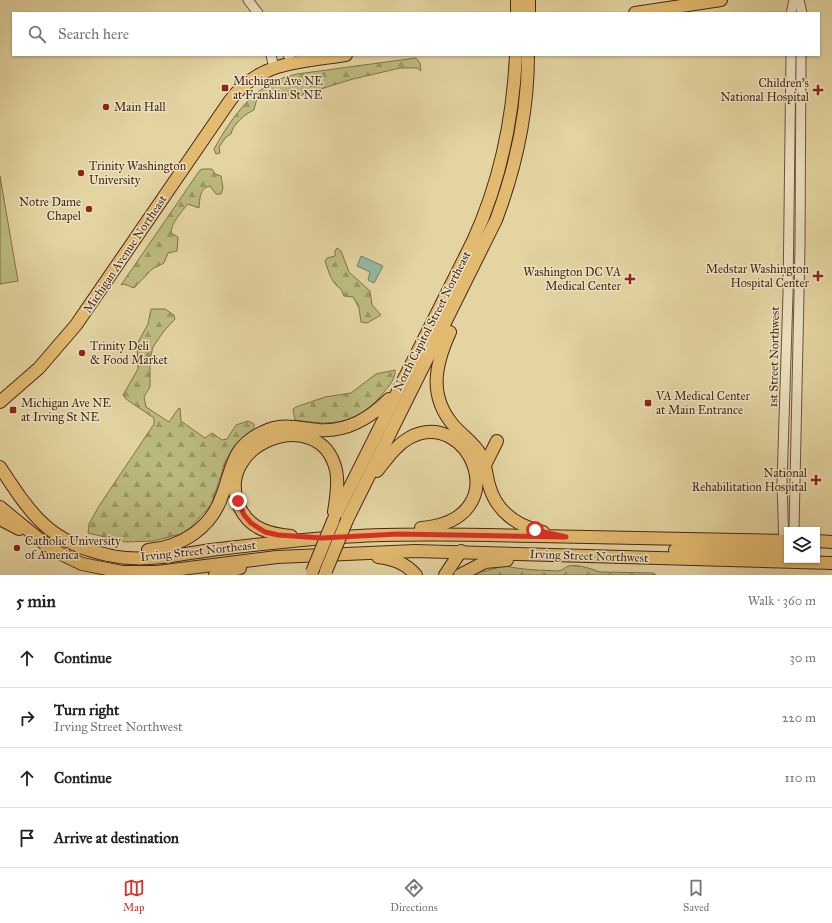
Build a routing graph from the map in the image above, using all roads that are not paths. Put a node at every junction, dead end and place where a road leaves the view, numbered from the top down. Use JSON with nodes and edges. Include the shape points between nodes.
{"nodes":[{"id":1,"x":248,"y":0,"type":"edge"},
{"id":2,"x":517,"y":0,"type":"edge"},
{"id":3,"x":529,"y":0,"type":"edge"},
{"id":4,"x":721,"y":0,"type":"edge"},
{"id":5,"x":794,"y":0,"type":"edge"},
{"id":6,"x":798,"y":0,"type":"edge"},
{"id":7,"x":257,"y":12,"type":"edge"},
{"id":8,"x":517,"y":12,"type":"edge"},
{"id":9,"x":529,"y":12,"type":"edge"},
{"id":10,"x":643,"y":12,"type":"edge"},
{"id":11,"x":791,"y":12,"type":"edge"},
{"id":12,"x":802,"y":12,"type":"edge"},
{"id":13,"x":271,"y":56,"type":"edge"},
{"id":14,"x":332,"y":56,"type":"edge"},
{"id":15,"x":516,"y":56,"type":"edge"},
{"id":16,"x":528,"y":56,"type":"edge"},
{"id":17,"x":790,"y":56,"type":"edge"},
{"id":18,"x":801,"y":56,"type":"edge"},
{"id":19,"x":291,"y":59,"type":"edge"},
{"id":20,"x":274,"y":68,"type":"junction"},
{"id":21,"x":474,"y":267,"type":"junction"},
{"id":22,"x":396,"y":393,"type":"junction"},
{"id":23,"x":0,"y":402,"type":"edge"},
{"id":24,"x":471,"y":441,"type":"junction"},
{"id":25,"x":484,"y":465,"type":"junction"},
{"id":26,"x":0,"y":467,"type":"edge"},
{"id":27,"x":18,"y":495,"type":"junction"},
{"id":28,"x":359,"y":496,"type":"junction"},
{"id":29,"x":0,"y":506,"type":"edge"},
{"id":30,"x":0,"y":519,"type":"edge"},
{"id":31,"x":333,"y":521,"type":"junction"},
{"id":32,"x":784,"y":527,"type":"edge"},
{"id":33,"x":794,"y":527,"type":"edge"},
{"id":34,"x":360,"y":536,"type":"junction"},
{"id":35,"x":337,"y":537,"type":"joint"},
{"id":36,"x":566,"y":537,"type":"junction"},
{"id":37,"x":322,"y":538,"type":"junction"},
{"id":38,"x":38,"y":539,"type":"junction"},
{"id":39,"x":820,"y":541,"type":"edge"},
{"id":40,"x":832,"y":542,"type":"edge"},
{"id":41,"x":784,"y":549,"type":"edge"},
{"id":42,"x":784,"y":549,"type":"edge"},
{"id":43,"x":784,"y":549,"type":"edge"},
{"id":44,"x":340,"y":552,"type":"junction"},
{"id":45,"x":466,"y":552,"type":"junction"},
{"id":46,"x":598,"y":556,"type":"junction"},
{"id":47,"x":277,"y":557,"type":"junction"},
{"id":48,"x":820,"y":559,"type":"edge"},
{"id":49,"x":832,"y":563,"type":"edge"},
{"id":50,"x":82,"y":564,"type":"junction"},
{"id":51,"x":311,"y":573,"type":"edge"},
{"id":52,"x":328,"y":573,"type":"edge"},
{"id":53,"x":110,"y":575,"type":"edge"},
{"id":54,"x":215,"y":575,"type":"edge"},
{"id":55,"x":416,"y":575,"type":"edge"},
{"id":56,"x":445,"y":575,"type":"edge"},
{"id":57,"x":460,"y":575,"type":"edge"}],
"edges":[{"from":1,"to":7,"type":"street"},
{"from":2,"to":8,"type":"main road"},
{"from":3,"to":9,"type":"main road"},
{"from":4,"to":10,"type":"main road"},
{"from":5,"to":11,"type":"street"},
{"from":6,"to":12,"type":"street"},
{"from":13,"to":20,"type":"street"},
{"from":14,"to":19,"type":"main road","name":"Michigan Avenue Northeast"},
{"from":15,"to":22,"type":"main road","name":"North Capitol Street Northeast","via":[[510,123],[491,196],[470,247]]},
{"from":16,"to":21,"type":"main road","via":[[525,107],[515,162],[500,209]]},
{"from":17,"to":32,"type":"street","name":"1st Street Northwest","via":[[788,294],[782,483]]},
{"from":18,"to":33,"type":"street","name":"1st Street Northwest"},
{"from":19,"to":20,"type":"main road","name":"Michigan Avenue Northeast"},
{"from":20,"to":23,"type":"main road","name":"Michigan Avenue Northeast","via":[[253,78],[235,94],[76,324],[39,368]]},
{"from":21,"to":24,"type":"main road","via":[[462,307],[438,360],[436,377],[443,410]]},
{"from":21,"to":28,"type":"main road"},
{"from":22,"to":27,"type":"main road","via":[[372,414],[350,426],[326,430],[280,426],[253,437],[233,461],[222,498],[209,520],[189,537],[167,547],[133,550],[95,544],[59,528]]},
{"from":22,"to":31,"type":"main road","name":"North Capitol Street Northeast"},
{"from":24,"to":25,"type":"main road"},
{"from":24,"to":25,"type":"main road","via":[[497,441]]},
{"from":25,"to":36,"type":"main road","via":[[492,496],[510,517],[526,527]]},
{"from":26,"to":27,"type":"main road","name":"Irving Street Northeast"},
{"from":27,"to":37,"type":"main road","name":"Irving Street Northeast","via":[[40,522],[59,537],[88,550],[117,557],[150,558]]},
{"from":28,"to":34,"type":"main road","via":[[398,446],[409,438],[421,434],[438,434],[454,440],[468,453],[476,472],[474,498],[455,520],[437,526],[376,530]]},
{"from":28,"to":44,"type":"main road","bridge":true,"via":[[347,520]]},
{"from":29,"to":38,"type":"main road","name":"Irving Street Northeast"},
{"from":30,"to":38,"type":"main road"},
{"from":31,"to":37,"type":"main road","via":[[337,474],[332,460],[320,444],[302,436],[280,436],[264,442],[245,459],[238,472],[236,491],[241,510],[251,523],[261,530],[274,534]]},
{"from":31,"to":51,"type":"main road","name":"North Capitol Street Northeast","bridge":true},
{"from":34,"to":35,"type":"main road","name":"Irving Street Northwest"},
{"from":34,"to":36,"type":"main road","name":"Irving Street Northwest","via":[[428,534]]},
{"from":35,"to":37,"type":"main road","name":"Irving Street Northeast"},
{"from":36,"to":41,"type":"main road","name":"Irving Street Northwest"},
{"from":38,"to":50,"type":"main road","name":"Irving Street Northeast"},
{"from":39,"to":40,"type":"main road"},
{"from":42,"to":45,"type":"main road","via":[[490,546]]},
{"from":43,"to":46,"type":"main road","name":"Irving Street Northwest"},
{"from":44,"to":45,"type":"main road","name":"Irving Street Northwest"},
{"from":44,"to":47,"type":"main road","name":"Irving Street Northeast"},
{"from":44,"to":52,"type":"main road","bridge":true},
{"from":44,"to":55,"type":"main road","via":[[392,559]]},
{"from":45,"to":46,"type":"main road","name":"Irving Street Northwest"},
{"from":45,"to":56,"type":"main road"},
{"from":46,"to":57,"type":"main road","via":[[574,562],[495,560],[475,566]]},
{"from":47,"to":50,"type":"main road","name":"Irving Street Northeast","via":[[139,573],[107,570]]},
{"from":47,"to":54,"type":"main road"},
{"from":48,"to":49,"type":"main road","name":"Irving Street Northwest"},
{"from":50,"to":53,"type":"main road"}]}
